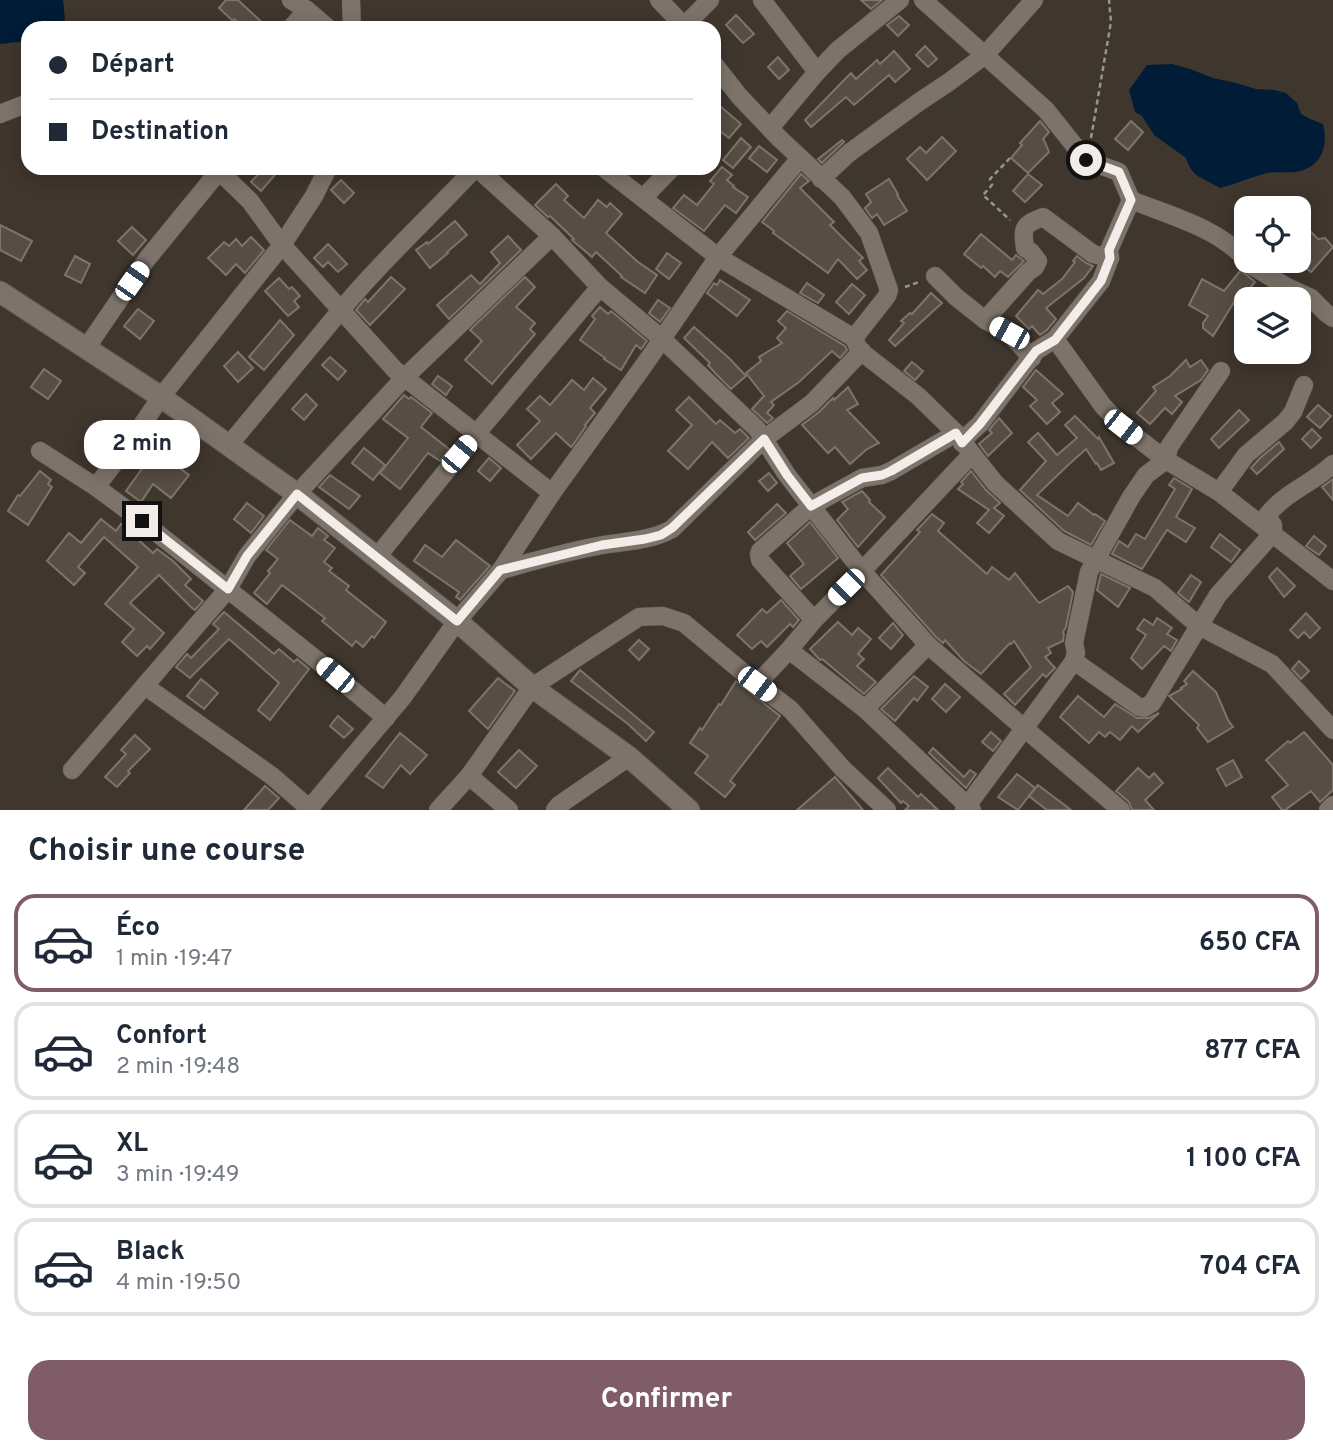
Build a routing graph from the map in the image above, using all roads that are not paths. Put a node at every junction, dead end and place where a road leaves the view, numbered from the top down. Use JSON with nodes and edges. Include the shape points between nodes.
{"nodes":[{"id":1,"x":291,"y":0,"type":"edge"},
{"id":2,"x":351,"y":0,"type":"edge"},
{"id":3,"x":659,"y":0,"type":"edge"},
{"id":4,"x":710,"y":0,"type":"edge"},
{"id":5,"x":762,"y":0,"type":"edge"},
{"id":6,"x":900,"y":0,"type":"edge"},
{"id":7,"x":923,"y":0,"type":"edge"},
{"id":8,"x":1034,"y":0,"type":"edge"},
{"id":9,"x":307,"y":10,"type":"junction"},
{"id":10,"x":297,"y":21,"type":"edge"},
{"id":11,"x":320,"y":21,"type":"edge"},
{"id":12,"x":352,"y":21,"type":"edge"},
{"id":13,"x":678,"y":21,"type":"edge"},
{"id":14,"x":690,"y":21,"type":"edge"},
{"id":15,"x":985,"y":55,"type":"junction"},
{"id":16,"x":817,"y":72,"type":"junction"},
{"id":17,"x":721,"y":73,"type":"edge"},
{"id":18,"x":21,"y":106,"type":"edge"},
{"id":19,"x":0,"y":114,"type":"edge"},
{"id":20,"x":770,"y":128,"type":"junction"},
{"id":21,"x":800,"y":158,"type":"junction"},
{"id":22,"x":213,"y":175,"type":"edge"},
{"id":23,"x":224,"y":175,"type":"edge"},
{"id":24,"x":324,"y":175,"type":"edge"},
{"id":25,"x":469,"y":175,"type":"edge"},
{"id":26,"x":484,"y":175,"type":"edge"},
{"id":27,"x":613,"y":175,"type":"edge"},
{"id":28,"x":665,"y":175,"type":"edge"},
{"id":29,"x":821,"y":179,"type":"junction"},
{"id":30,"x":643,"y":198,"type":"junction"},
{"id":31,"x":1131,"y":200,"type":"junction"},
{"id":32,"x":552,"y":236,"type":"junction"},
{"id":33,"x":282,"y":245,"type":"junction"},
{"id":34,"x":1234,"y":247,"type":"edge"},
{"id":35,"x":718,"y":257,"type":"junction"},
{"id":36,"x":1110,"y":258,"type":"junction"},
{"id":37,"x":1264,"y":273,"type":"edge"},
{"id":38,"x":935,"y":276,"type":"road end"},
{"id":39,"x":600,"y":287,"type":"junction"},
{"id":40,"x":0,"y":292,"type":"edge"},
{"id":41,"x":341,"y":310,"type":"junction"},
{"id":42,"x":1331,"y":312,"type":"edge"},
{"id":43,"x":985,"y":320,"type":"junction"},
{"id":44,"x":661,"y":338,"type":"junction"},
{"id":45,"x":1055,"y":340,"type":"junction"},
{"id":46,"x":858,"y":345,"type":"junction"},
{"id":47,"x":87,"y":347,"type":"junction"},
{"id":48,"x":1032,"y":358,"type":"junction"},
{"id":49,"x":1221,"y":371,"type":"dead end"},
{"id":50,"x":404,"y":377,"type":"junction"},
{"id":51,"x":1304,"y":385,"type":"dead end"},
{"id":52,"x":161,"y":397,"type":"junction"},
{"id":53,"x":476,"y":434,"type":"junction"},
{"id":54,"x":764,"y":439,"type":"junction"},
{"id":55,"x":963,"y":443,"type":"junction"},
{"id":56,"x":229,"y":446,"type":"junction"},
{"id":57,"x":40,"y":451,"type":"dead end"},
{"id":58,"x":1166,"y":460,"type":"junction"},
{"id":59,"x":1333,"y":464,"type":"edge"},
{"id":60,"x":96,"y":487,"type":"junction"},
{"id":61,"x":1219,"y":492,"type":"junction"},
{"id":62,"x":552,"y":493,"type":"junction"},
{"id":63,"x":297,"y":494,"type":"junction"},
{"id":64,"x":811,"y":506,"type":"junction"},
{"id":65,"x":1273,"y":533,"type":"junction"},
{"id":66,"x":377,"y":557,"type":"junction"},
{"id":67,"x":1096,"y":559,"type":"junction"},
{"id":68,"x":500,"y":570,"type":"junction"},
{"id":69,"x":862,"y":571,"type":"junction"},
{"id":70,"x":1333,"y":581,"type":"edge"},
{"id":71,"x":228,"y":589,"type":"junction"},
{"id":72,"x":814,"y":620,"type":"junction"},
{"id":73,"x":457,"y":621,"type":"junction"},
{"id":74,"x":1199,"y":626,"type":"junction"},
{"id":75,"x":928,"y":645,"type":"junction"},
{"id":76,"x":789,"y":650,"type":"junction"},
{"id":77,"x":1074,"y":661,"type":"junction"},
{"id":78,"x":757,"y":684,"type":"junction"},
{"id":79,"x":145,"y":686,"type":"junction"},
{"id":80,"x":533,"y":687,"type":"junction"},
{"id":81,"x":865,"y":709,"type":"junction"},
{"id":82,"x":386,"y":718,"type":"junction"},
{"id":83,"x":1024,"y":729,"type":"junction"},
{"id":84,"x":1333,"y":730,"type":"edge"},
{"id":85,"x":629,"y":757,"type":"junction"},
{"id":86,"x":72,"y":770,"type":"dead end"},
{"id":87,"x":469,"y":775,"type":"junction"},
{"id":88,"x":1333,"y":805,"type":"edge"},
{"id":89,"x":968,"y":809,"type":"edge"},
{"id":90,"x":310,"y":810,"type":"edge"},
{"id":91,"x":438,"y":810,"type":"edge"},
{"id":92,"x":509,"y":810,"type":"edge"},
{"id":93,"x":555,"y":810,"type":"edge"},
{"id":94,"x":689,"y":810,"type":"edge"},
{"id":95,"x":887,"y":810,"type":"edge"},
{"id":96,"x":1121,"y":810,"type":"edge"},
{"id":97,"x":1328,"y":810,"type":"edge"}],
"edges":[{"from":1,"to":9,"type":"street"},
{"from":2,"to":12,"type":"street"},
{"from":3,"to":13,"type":"street"},
{"from":4,"to":14,"type":"street"},
{"from":5,"to":16,"type":"street"},
{"from":6,"to":16,"type":"street"},
{"from":7,"to":15,"type":"street"},
{"from":8,"to":15,"type":"street"},
{"from":9,"to":10,"type":"street"},
{"from":9,"to":11,"type":"street"},
{"from":15,"to":29,"type":"street","via":[[849,153]]},
{"from":15,"to":31,"type":"street","via":[[1046,110],[1086,160],[1119,172]]},
{"from":16,"to":20,"type":"street"},
{"from":17,"to":20,"type":"street"},
{"from":18,"to":19,"type":"street"},
{"from":20,"to":21,"type":"street"},
{"from":21,"to":29,"type":"street"},
{"from":21,"to":35,"type":"street"},
{"from":22,"to":47,"type":"street"},
{"from":23,"to":33,"type":"street"},
{"from":24,"to":33,"type":"street"},
{"from":25,"to":41,"type":"street"},
{"from":26,"to":32,"type":"street"},
{"from":27,"to":30,"type":"street"},
{"from":28,"to":30,"type":"street"},
{"from":29,"to":46,"type":"street","via":[[842,197],[869,233],[889,290]]},
{"from":30,"to":35,"type":"street"},
{"from":31,"to":34,"type":"street","via":[[1216,234]]},
{"from":31,"to":36,"type":"street","via":[[1109,250]]},
{"from":32,"to":39,"type":"street"},
{"from":32,"to":50,"type":"street"},
{"from":33,"to":41,"type":"street"},
{"from":33,"to":52,"type":"street"},
{"from":35,"to":44,"type":"street"},
{"from":35,"to":46,"type":"street"},
{"from":36,"to":43,"type":"street","via":[[1093,254],[1043,217],[1028,223],[1023,232],[1025,248],[1038,261]]},
{"from":36,"to":45,"type":"street","via":[[1101,281]]},
{"from":37,"to":42,"type":"street"},
{"from":38,"to":43,"type":"street"},
{"from":39,"to":44,"type":"street"},
{"from":39,"to":53,"type":"street"},
{"from":40,"to":47,"type":"street"},
{"from":41,"to":50,"type":"street"},
{"from":41,"to":56,"type":"street"},
{"from":43,"to":48,"type":"street","via":[[1009,333]]},
{"from":44,"to":54,"type":"street"},
{"from":44,"to":62,"type":"street"},
{"from":45,"to":48,"type":"street"},
{"from":45,"to":58,"type":"street","via":[[1102,406]]},
{"from":46,"to":54,"type":"street","via":[[811,403]]},
{"from":46,"to":55,"type":"street","via":[[918,396]]},
{"from":47,"to":52,"type":"street"},
{"from":48,"to":55,"type":"street"},
{"from":49,"to":58,"type":"street","via":[[1169,447]]},
{"from":50,"to":53,"type":"street"},
{"from":50,"to":63,"type":"street"},
{"from":51,"to":61,"type":"street","via":[[1293,412],[1245,455]]},
{"from":52,"to":56,"type":"street"},
{"from":52,"to":60,"type":"street"},
{"from":53,"to":62,"type":"street"},
{"from":53,"to":66,"type":"street"},
{"from":54,"to":64,"type":"street"},
{"from":54,"to":68,"type":"street","via":[[661,535]]},
{"from":55,"to":64,"type":"street","via":[[882,475],[862,478]]},
{"from":55,"to":67,"type":"street","via":[[995,482],[1058,541]]},
{"from":55,"to":69,"type":"street"},
{"from":56,"to":63,"type":"street"},
{"from":57,"to":60,"type":"street"},
{"from":58,"to":61,"type":"street"},
{"from":58,"to":67,"type":"street","via":[[1146,475]]},
{"from":59,"to":65,"type":"street","via":[[1273,508],[1266,517]]},
{"from":60,"to":71,"type":"street"},
{"from":61,"to":65,"type":"street"},
{"from":62,"to":68,"type":"street"},
{"from":63,"to":66,"type":"street"},
{"from":63,"to":71,"type":"street","via":[[247,556]]},
{"from":64,"to":69,"type":"street"},
{"from":64,"to":72,"type":"street","via":[[759,554]]},
{"from":65,"to":70,"type":"street"},
{"from":65,"to":74,"type":"street","via":[[1224,587]]},
{"from":66,"to":73,"type":"street"},
{"from":67,"to":74,"type":"street","via":[[1155,588]]},
{"from":67,"to":77,"type":"street","via":[[1083,597]]},
{"from":68,"to":73,"type":"street"},
{"from":69,"to":72,"type":"street"},
{"from":69,"to":75,"type":"street"},
{"from":71,"to":79,"type":"street"},
{"from":71,"to":82,"type":"street"},
{"from":72,"to":76,"type":"street"},
{"from":73,"to":80,"type":"street"},
{"from":73,"to":82,"type":"street"},
{"from":74,"to":77,"type":"street","via":[[1152,703],[1144,708]]},
{"from":74,"to":84,"type":"street","via":[[1272,664]]},
{"from":75,"to":81,"type":"street"},
{"from":75,"to":83,"type":"street"},
{"from":76,"to":78,"type":"street"},
{"from":76,"to":81,"type":"street"},
{"from":77,"to":83,"type":"street"},
{"from":78,"to":80,"type":"street","via":[[684,623],[652,615],[631,621]]},
{"from":78,"to":95,"type":"street","via":[[790,709]]},
{"from":79,"to":86,"type":"street"},
{"from":79,"to":90,"type":"street","via":[[272,776]]},
{"from":80,"to":85,"type":"street"},
{"from":80,"to":87,"type":"street"},
{"from":81,"to":89,"type":"street"},
{"from":82,"to":90,"type":"street"},
{"from":83,"to":89,"type":"street"},
{"from":83,"to":96,"type":"street"},
{"from":85,"to":93,"type":"street"},
{"from":85,"to":94,"type":"street"},
{"from":87,"to":91,"type":"street"},
{"from":87,"to":92,"type":"street"},
{"from":88,"to":97,"type":"street"}]}
